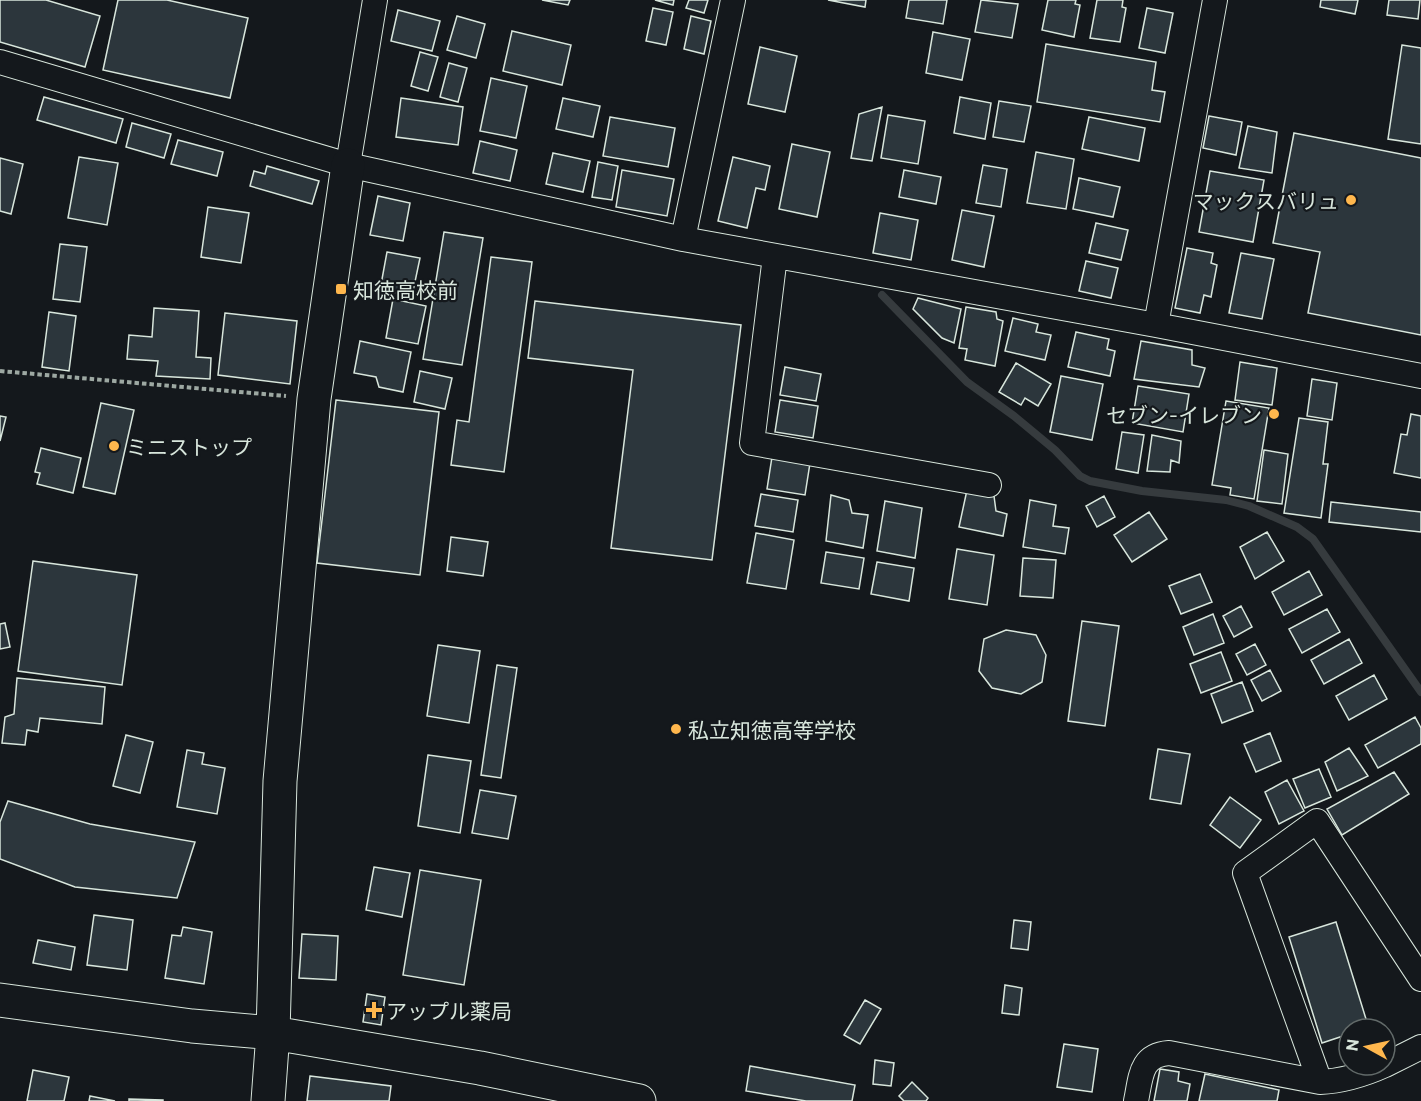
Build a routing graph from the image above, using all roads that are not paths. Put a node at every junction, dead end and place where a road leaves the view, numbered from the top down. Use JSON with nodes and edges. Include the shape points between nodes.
{"nodes":[{"id":1,"x":375,"y":0,"type":"edge"},
{"id":2,"x":733,"y":0,"type":"edge"},
{"id":3,"x":1215,"y":0,"type":"edge"},
{"id":4,"x":0,"y":62,"type":"edge"},
{"id":5,"x":348,"y":165,"type":"junction"},
{"id":6,"x":683,"y":239,"type":"junction"},
{"id":7,"x":776,"y":256,"type":"junction"},
{"id":8,"x":1156,"y":325,"type":"junction"},
{"id":9,"x":1421,"y":376,"type":"edge"},
{"id":10,"x":989,"y":485,"type":"dead end"},
{"id":11,"x":1421,"y":979,"type":"edge"},
{"id":12,"x":0,"y":1000,"type":"edge"},
{"id":13,"x":273,"y":1033,"type":"junction"},
{"id":14,"x":1421,"y":1047,"type":"edge"},
{"id":15,"x":1397,"y":1059,"type":"edge"},
{"id":16,"x":1355,"y":1077,"type":"edge"},
{"id":17,"x":1320,"y":1082,"type":"junction"},
{"id":18,"x":268,"y":1101,"type":"edge"},
{"id":19,"x":639,"y":1101,"type":"edge"},
{"id":20,"x":1136,"y":1101,"type":"edge"}],
"edges":[{"from":1,"to":5,"type":"street"},
{"from":2,"to":6,"type":"street"},
{"from":3,"to":8,"type":"street"},
{"from":4,"to":5,"type":"street"},
{"from":5,"to":6,"type":"street"},
{"from":5,"to":13,"type":"street","via":[[314,399],[280,781]]},
{"from":6,"to":7,"type":"street"},
{"from":7,"to":8,"type":"street"},
{"from":7,"to":10,"type":"street","via":[[752,443]]},
{"from":8,"to":9,"type":"street"},
{"from":11,"to":17,"type":"street","via":[[1317,821],[1245,873]]},
{"from":12,"to":13,"type":"street"},
{"from":13,"to":18,"type":"street"},
{"from":13,"to":19,"type":"street","via":[[480,1068]]},
{"from":14,"to":15,"type":"street"},
{"from":16,"to":17,"type":"street"},
{"from":17,"to":20,"type":"street","via":[[1169,1053],[1157,1054],[1148,1060],[1142,1072]]}]}
